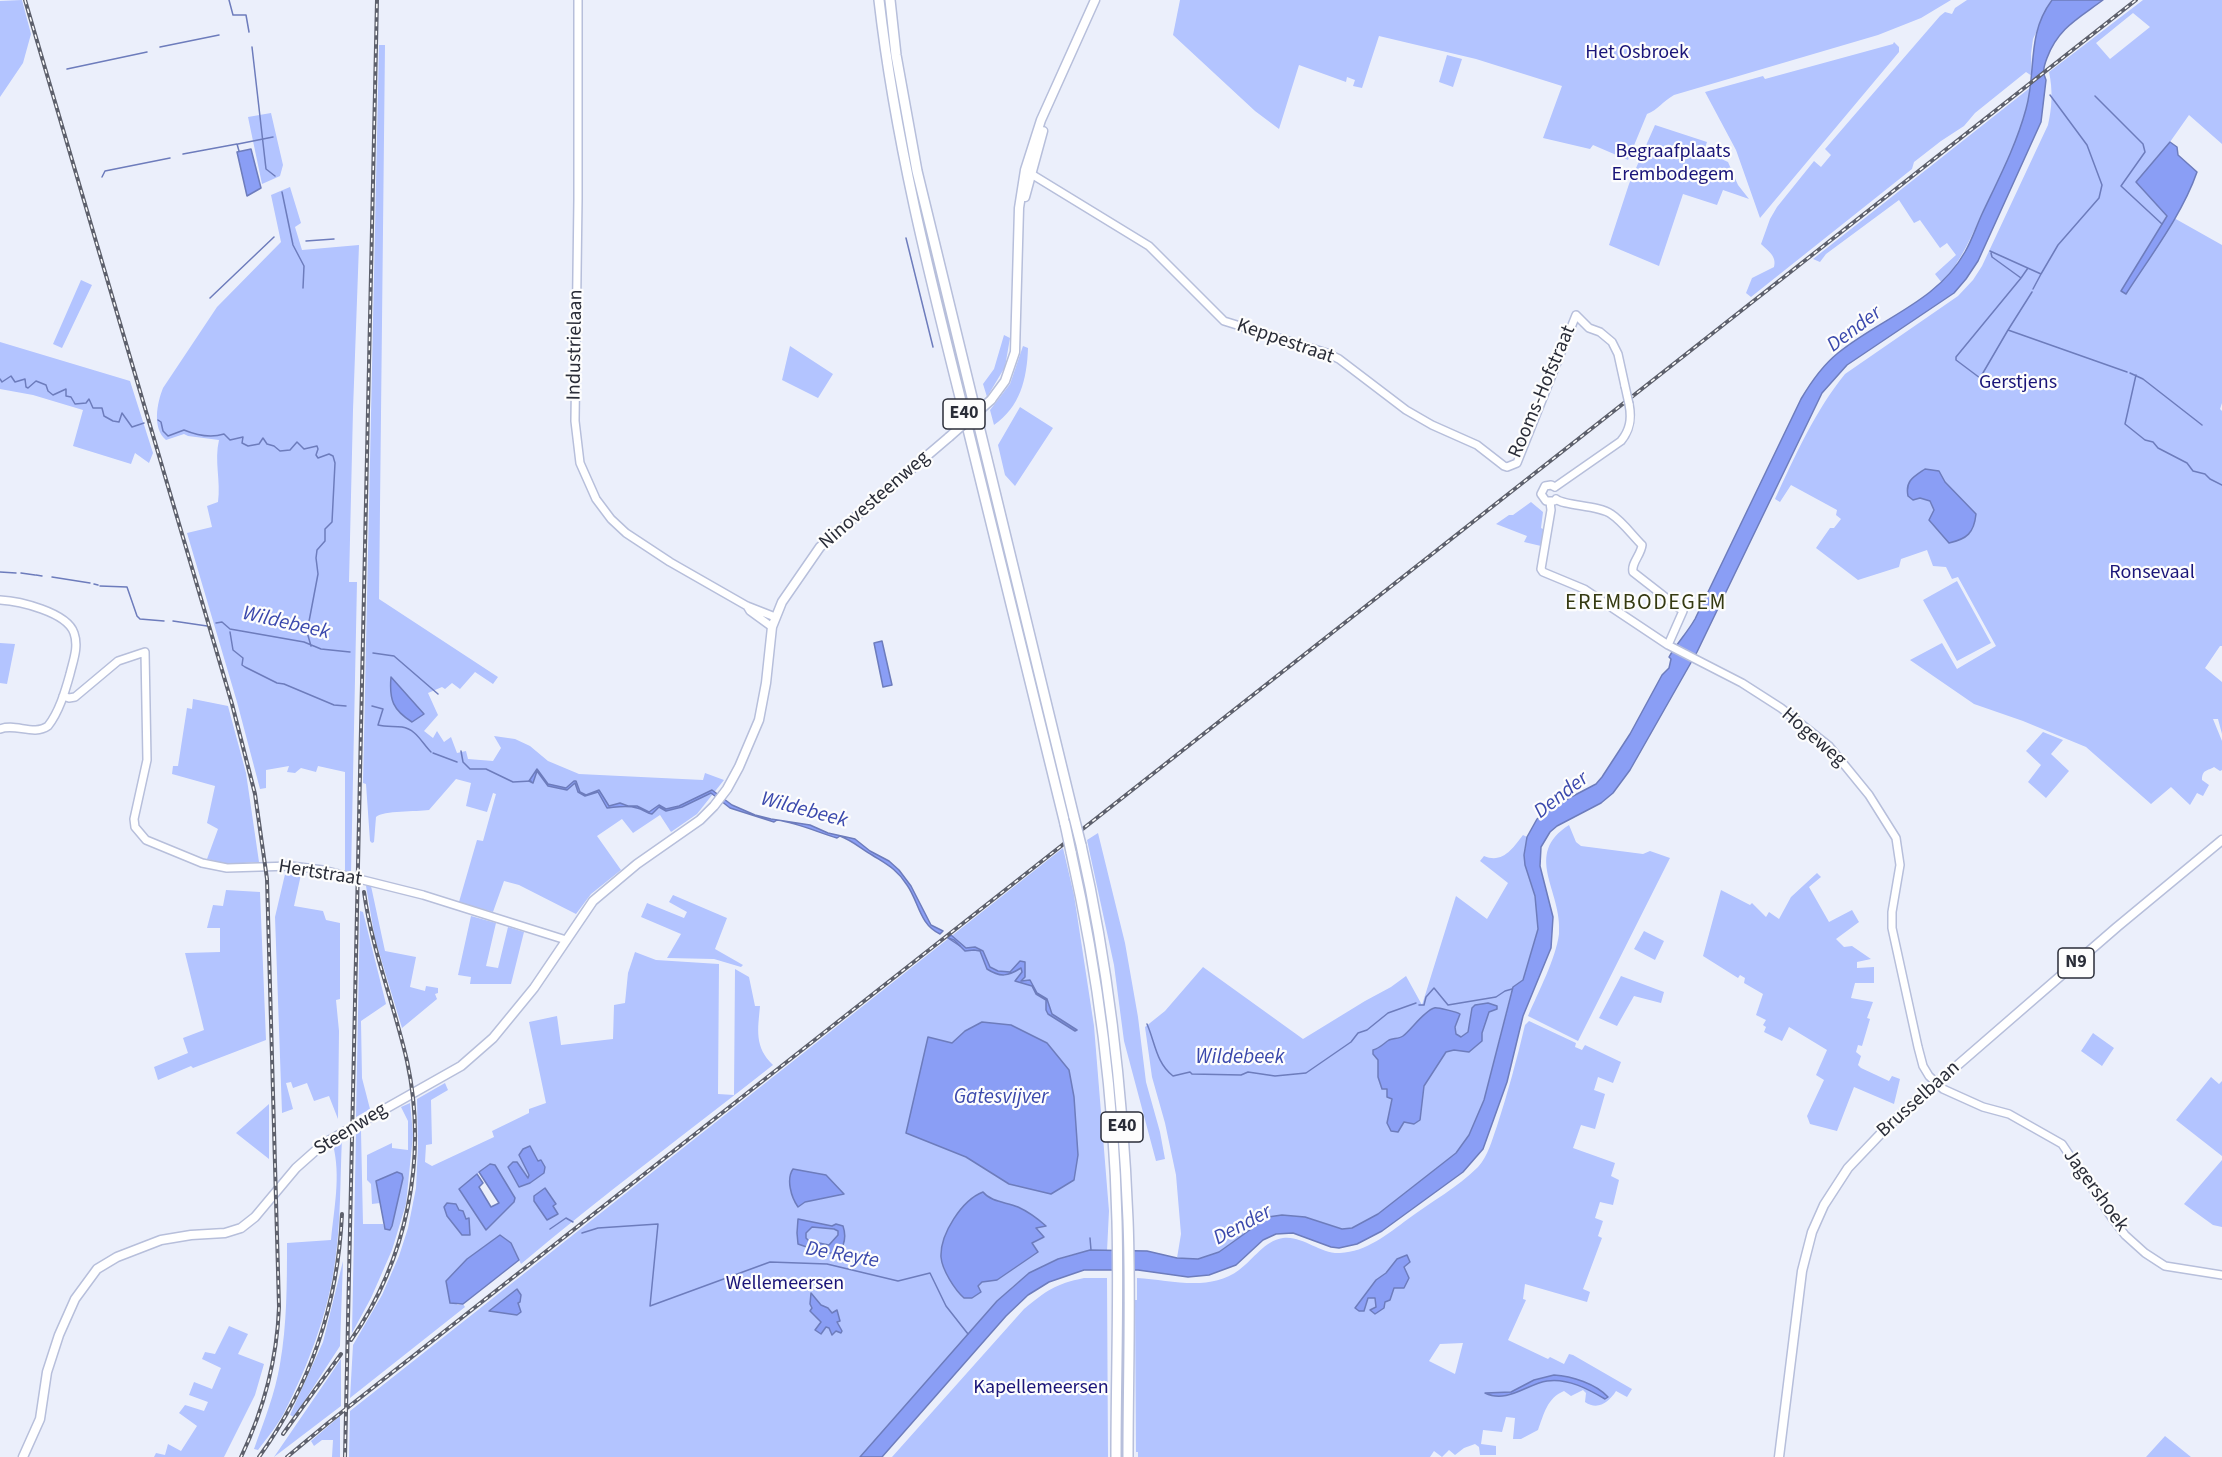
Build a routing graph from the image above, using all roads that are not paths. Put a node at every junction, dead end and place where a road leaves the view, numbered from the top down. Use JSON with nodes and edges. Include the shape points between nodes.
{"nodes":[{"id":1,"x":578,"y":0,"type":"edge"},
{"id":2,"x":879,"y":0,"type":"edge"},
{"id":3,"x":890,"y":0,"type":"edge"},
{"id":4,"x":1095,"y":0,"type":"edge"},
{"id":5,"x":1027,"y":176,"type":"junction"},
{"id":6,"x":1588,"y":328,"type":"junction"},
{"id":7,"x":1569,"y":332,"type":"junction"},
{"id":8,"x":1507,"y":467,"type":"joint"},
{"id":9,"x":1556,"y":488,"type":"junction"},
{"id":10,"x":1553,"y":500,"type":"junction"},
{"id":11,"x":0,"y":600,"type":"edge"},
{"id":12,"x":747,"y":606,"type":"junction"},
{"id":13,"x":775,"y":616,"type":"junction"},
{"id":14,"x":772,"y":627,"type":"junction"},
{"id":15,"x":1670,"y":646,"type":"junction"},
{"id":16,"x":63,"y":696,"type":"junction"},
{"id":17,"x":0,"y":729,"type":"edge"},
{"id":18,"x":722,"y":798,"type":"joint"},
{"id":19,"x":2222,"y":840,"type":"edge"},
{"id":20,"x":566,"y":940,"type":"junction"},
{"id":21,"x":1936,"y":1083,"type":"junction"},
{"id":22,"x":2222,"y":1275,"type":"edge"},
{"id":23,"x":23,"y":1457,"type":"edge"},
{"id":24,"x":1116,"y":1457,"type":"edge"},
{"id":25,"x":1128,"y":1457,"type":"edge"},
{"id":26,"x":1779,"y":1457,"type":"edge"}],
"edges":[{"from":1,"to":12,"type":"street","name":"Industrielaan","via":[[575,421],[580,463],[596,499],[620,528]]},
{"from":2,"to":24,"type":"highway","number":"E40","bridge":true,"via":[[906,169],[1082,898],[1103,1035],[1112,1135],[1117,1222]]},
{"from":3,"to":25,"type":"highway","number":"E40","bridge":true,"via":[[917,171],[1092,895],[1119,1076],[1128,1222]]},
{"from":4,"to":5,"type":"main road","name":"Ninovesteenweg","via":[[1041,120]]},
{"from":5,"to":8,"type":"street","name":"Keppestraat","via":[[1044,182],[1149,246],[1224,321],[1339,359],[1406,410],[1477,445]]},
{"from":5,"to":13,"type":"main road","name":"Ninovesteenweg","bridge":true,"via":[[1019,202],[1015,352],[1005,381],[991,400],[820,546]]},
{"from":6,"to":7,"type":"street"},
{"from":6,"to":7,"type":"street","name":"Rooms-Hofstraat","via":[[1576,315]]},
{"from":6,"to":9,"type":"street","bridge":true,"via":[[1600,332],[1615,346],[1629,404],[1630,426],[1621,441]]},
{"from":7,"to":8,"type":"street","name":"Rooms-Hofstraat","via":[[1517,463]]},
{"from":9,"to":10,"type":"street","via":[[1558,493]]},
{"from":9,"to":10,"type":"street","via":[[1548,485],[1542,491],[1544,500]]},
{"from":10,"to":15,"type":"street","name":"Hogeweg","via":[[1542,572],[1584,589]]},
{"from":10,"to":15,"type":"street","via":[[1610,513],[1642,545],[1633,572],[1683,611]]},
{"from":11,"to":16,"type":"street","via":[[24,603],[57,617],[74,632],[75,654]]},
{"from":12,"to":13,"type":"street","name":"Industrielaan"},
{"from":12,"to":14,"type":"street","name":"Industrielaan"},
{"from":13,"to":14,"type":"main road","name":"Ninovesteenweg"},
{"from":14,"to":18,"type":"main road","name":"Ninovesteenweg","via":[[759,720]]},
{"from":15,"to":21,"type":"street","name":"Hogeweg","via":[[1742,683],[1829,746],[1892,828],[1905,855],[1900,861],[1892,928],[1923,1066]]},
{"from":16,"to":17,"type":"street","via":[[45,729]]},
{"from":16,"to":20,"type":"street","name":"Hertstraat","via":[[75,697],[118,661],[145,652],[147,760],[134,819],[140,836],[146,840],[195,861],[227,868],[291,866],[323,870],[423,895]]},
{"from":18,"to":20,"type":"main road","name":"Steenweg","via":[[700,820],[598,895]]},
{"from":19,"to":21,"type":"main road","name":"Brusselbaan","number":"N9"},
{"from":20,"to":23,"type":"main road","name":"Steenweg","via":[[534,988],[477,1053],[441,1079],[323,1144],[296,1168],[247,1225],[229,1232],[155,1242],[97,1269],[72,1305],[59,1335],[47,1372],[38,1425]]},
{"from":21,"to":22,"type":"street","name":"Jagershoek","via":[[1983,1107],[2014,1117],[2061,1144],[2125,1235],[2145,1253],[2165,1266]]},
{"from":21,"to":26,"type":"main road","name":"Brusselbaan","number":"N9","via":[[1853,1163],[1816,1222],[1802,1270]]}]}
